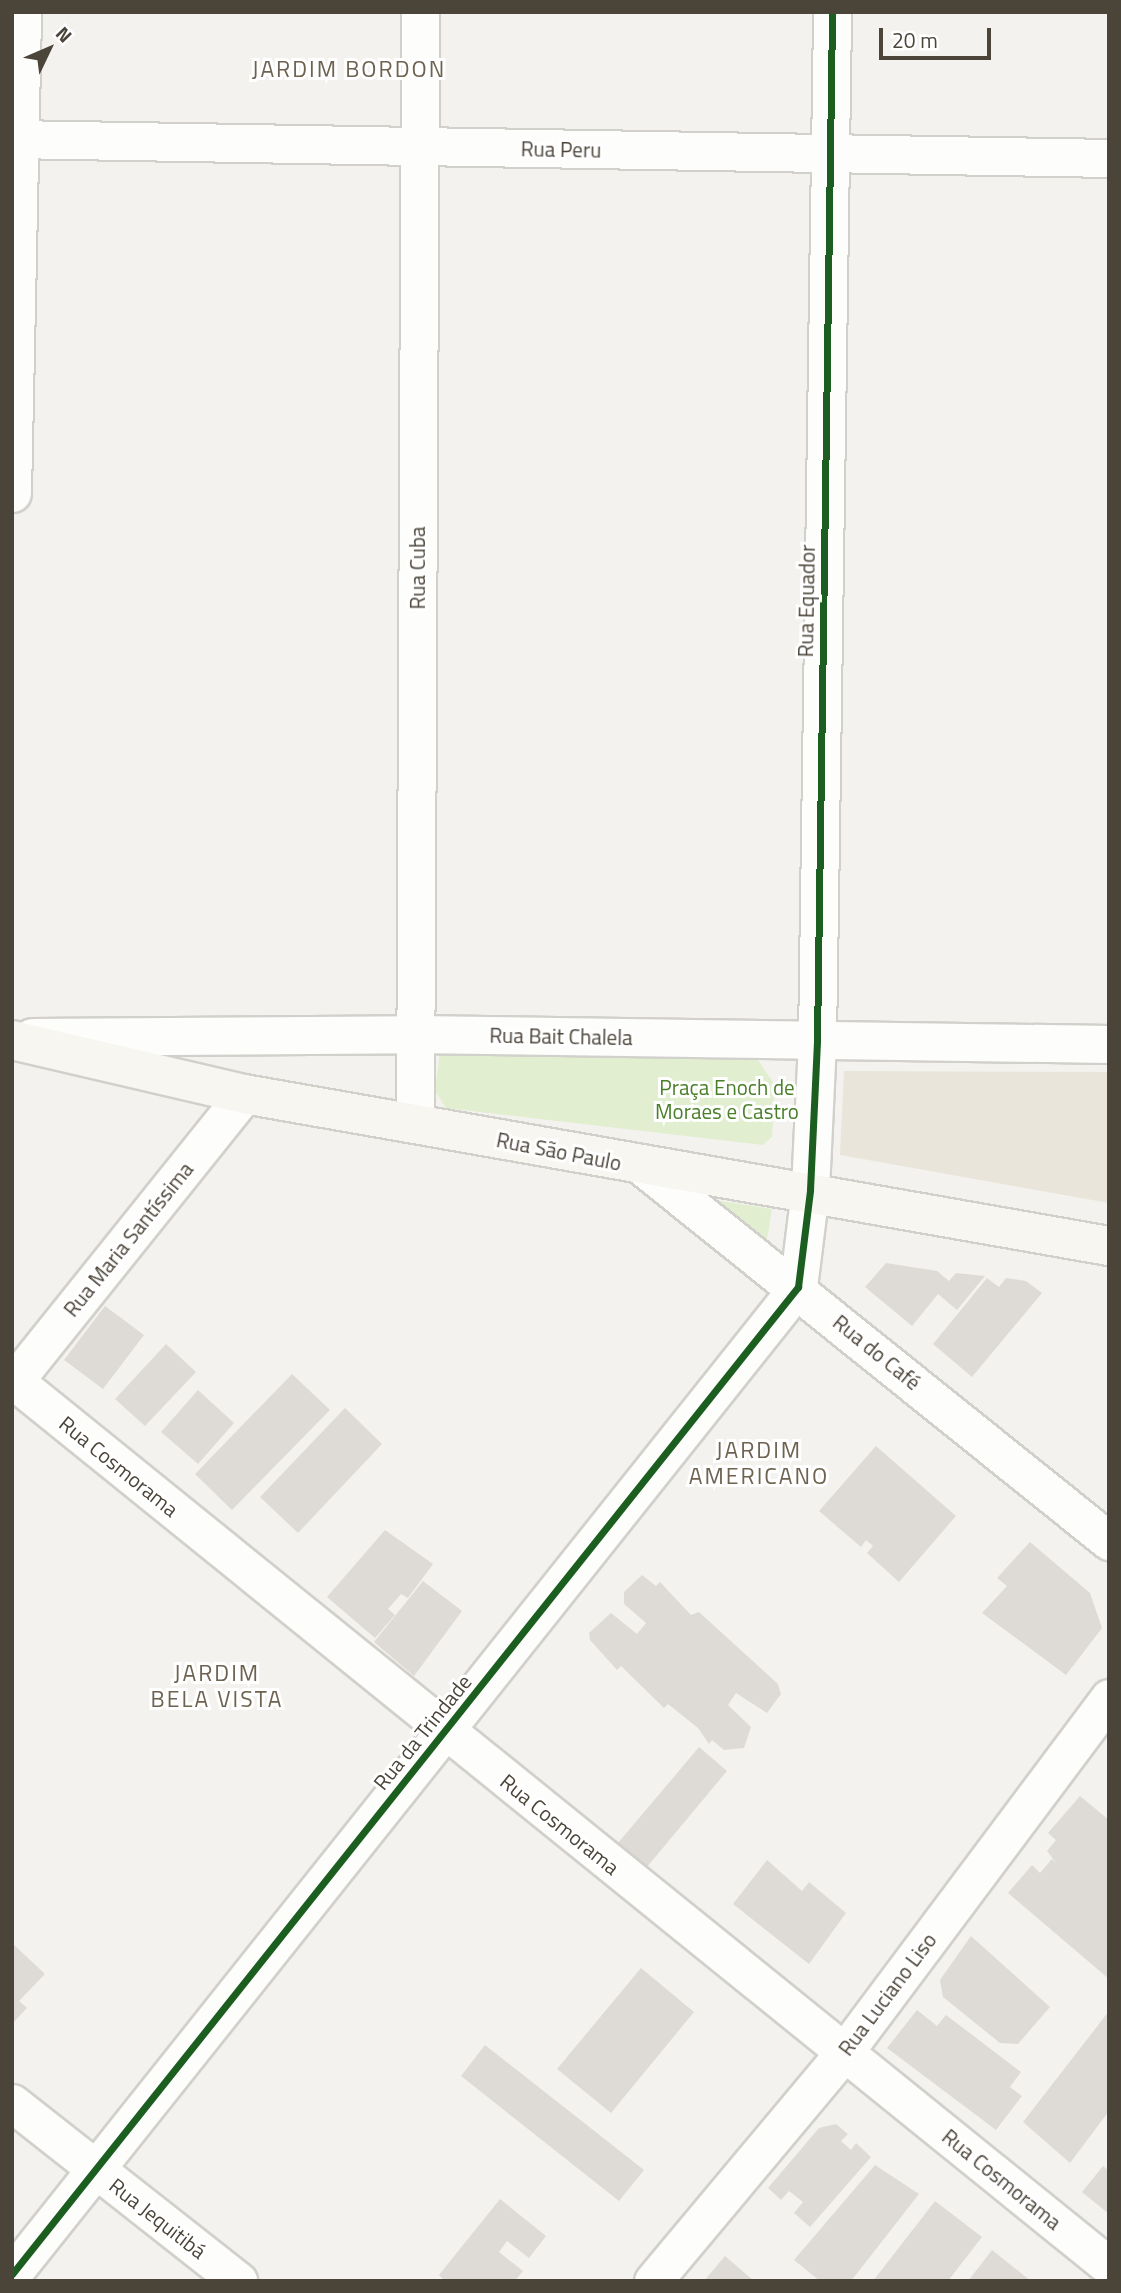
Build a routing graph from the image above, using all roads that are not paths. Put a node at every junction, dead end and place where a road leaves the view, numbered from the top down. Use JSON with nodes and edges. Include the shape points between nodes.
{"nodes":[{"id":1,"x":22,"y":12,"type":"edge"},
{"id":2,"x":420,"y":12,"type":"edge"},
{"id":3,"x":832,"y":12,"type":"edge"},
{"id":4,"x":16,"y":139,"type":"edge"},
{"id":5,"x":419,"y":146,"type":"junction"},
{"id":6,"x":830,"y":153,"type":"junction"},
{"id":7,"x":1109,"y":158,"type":"edge"},
{"id":8,"x":12,"y":494,"type":"edge"},
{"id":9,"x":414,"y":1034,"type":"junction"},
{"id":10,"x":12,"y":1039,"type":"edge"},
{"id":11,"x":817,"y":1040,"type":"junction"},
{"id":12,"x":1109,"y":1044,"type":"edge"},
{"id":13,"x":244,"y":1094,"type":"junction"},
{"id":14,"x":415,"y":1124,"type":"junction"},
{"id":15,"x":643,"y":1167,"type":"junction"},
{"id":16,"x":810,"y":1190,"type":"junction"},
{"id":17,"x":1109,"y":1246,"type":"edge"},
{"id":18,"x":798,"y":1287,"type":"junction"},
{"id":19,"x":13,"y":1381,"type":"edge"},
{"id":20,"x":1109,"y":1541,"type":"edge"},
{"id":21,"x":1109,"y":1698,"type":"edge"},
{"id":22,"x":445,"y":1732,"type":"junction"},
{"id":23,"x":845,"y":2051,"type":"junction"},
{"id":24,"x":12,"y":2103,"type":"edge"},
{"id":25,"x":95,"y":2168,"type":"junction"},
{"id":26,"x":1109,"y":2266,"type":"edge"},
{"id":27,"x":12,"y":2274,"type":"edge"},
{"id":28,"x":238,"y":2281,"type":"edge"},
{"id":29,"x":653,"y":2281,"type":"edge"}],
"edges":[{"from":1,"to":4,"type":"street"},
{"from":2,"to":5,"type":"street","name":"Rua Cuba"},
{"from":3,"to":6,"type":"street","name":"Rua Equador"},
{"from":4,"to":5,"type":"street","name":"Rua Peru"},
{"from":4,"to":8,"type":"street"},
{"from":5,"to":6,"type":"street","name":"Rua Peru"},
{"from":5,"to":9,"type":"street","name":"Rua Cuba"},
{"from":6,"to":7,"type":"street","name":"Rua Peru"},
{"from":6,"to":11,"type":"street","name":"Rua Equador"},
{"from":9,"to":10,"type":"street","name":"Rua Bait Chalela"},
{"from":9,"to":11,"type":"street","name":"Rua Bait Chalela"},
{"from":9,"to":14,"type":"street","name":"Rua Cuba"},
{"from":10,"to":13,"type":"main road","name":"Rua São Paulo"},
{"from":11,"to":12,"type":"street","name":"Rua Bait Chalela"},
{"from":11,"to":16,"type":"street","name":"Rua Equador"},
{"from":13,"to":14,"type":"main road","name":"Rua São Paulo"},
{"from":13,"to":19,"type":"street","name":"Rua Maria Santíssima"},
{"from":14,"to":15,"type":"main road","name":"Rua São Paulo"},
{"from":15,"to":16,"type":"main road","name":"Rua São Paulo"},
{"from":15,"to":18,"type":"street","name":"Rua do Café"},
{"from":16,"to":17,"type":"main road","name":"Rua São Paulo"},
{"from":16,"to":18,"type":"street"},
{"from":18,"to":20,"type":"street","name":"Rua do Café"},
{"from":18,"to":22,"type":"street","name":"Rua da Trindade"},
{"from":19,"to":22,"type":"street","name":"Rua Cosmorama"},
{"from":21,"to":23,"type":"street","name":"Rua Luciano Liso"},
{"from":22,"to":23,"type":"street","name":"Rua Cosmorama"},
{"from":22,"to":25,"type":"street","name":"Rua da Trindade"},
{"from":23,"to":26,"type":"street","name":"Rua Cosmorama"},
{"from":23,"to":29,"type":"street","name":"Rua Luciano Liso"},
{"from":24,"to":25,"type":"street","name":"Rua Jequitibá"},
{"from":25,"to":27,"type":"street","name":"Rua da Trindade"},
{"from":25,"to":28,"type":"street","name":"Rua Jequitibá"}]}
